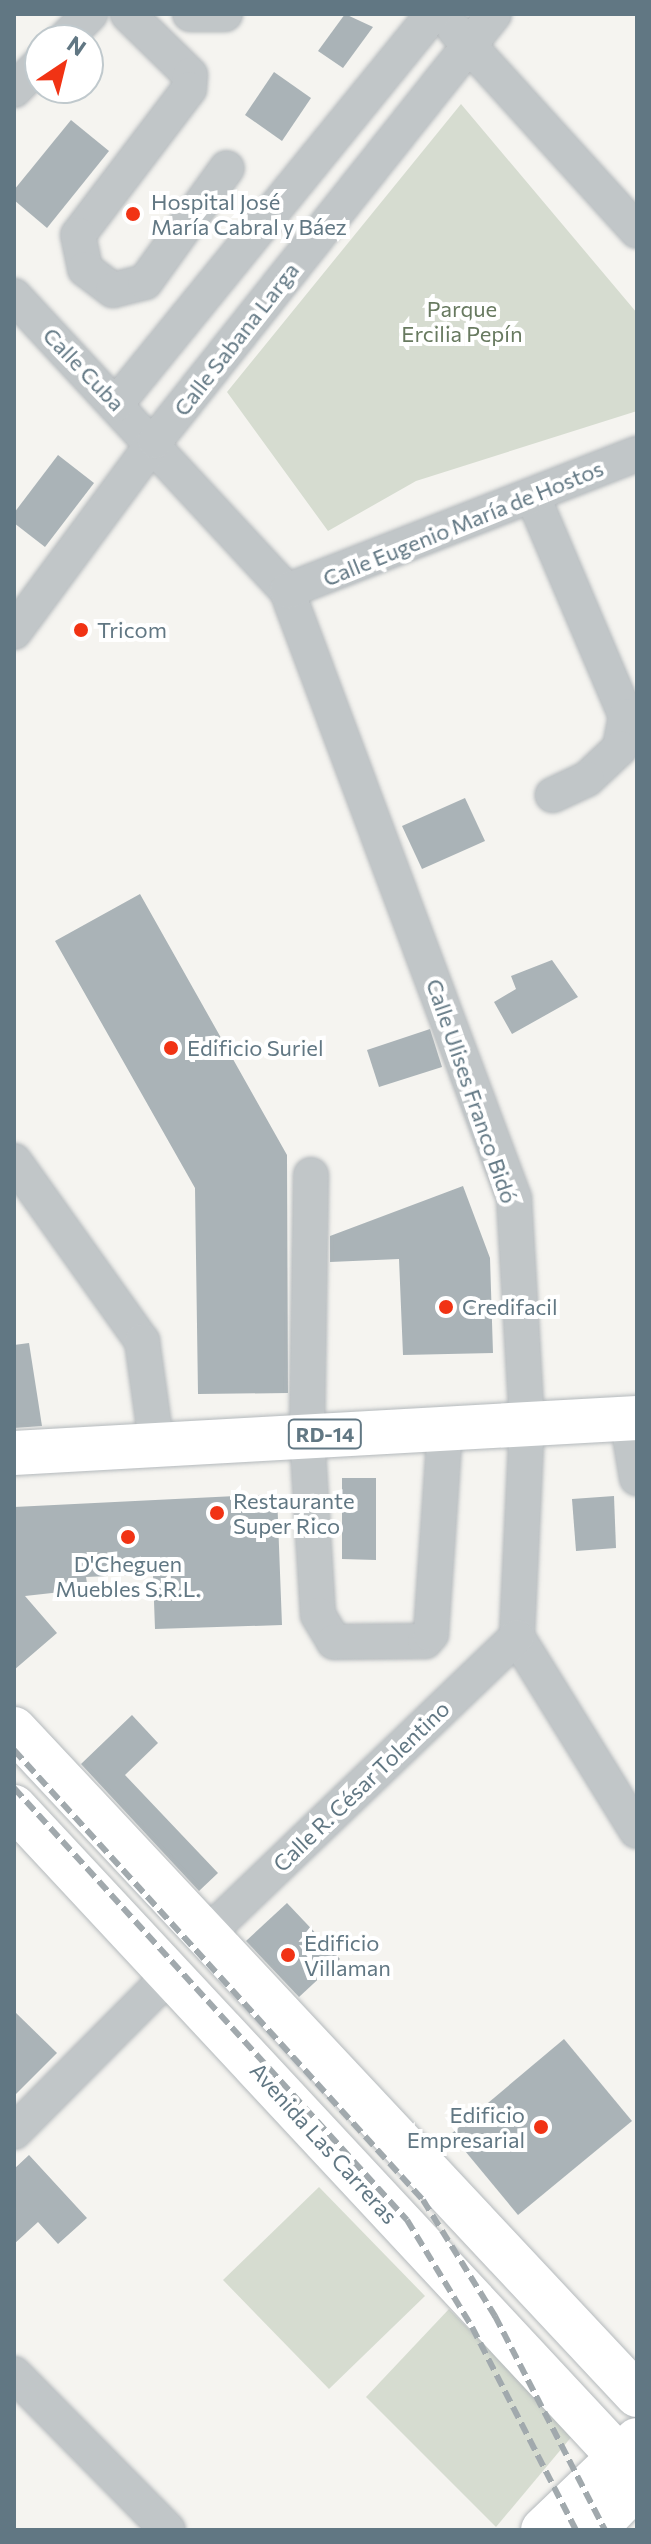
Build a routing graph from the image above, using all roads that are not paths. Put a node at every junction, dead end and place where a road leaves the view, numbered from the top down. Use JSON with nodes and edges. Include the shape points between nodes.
{"nodes":[{"id":1,"x":128,"y":14,"type":"edge"},
{"id":2,"x":190,"y":14,"type":"edge"},
{"id":3,"x":225,"y":14,"type":"edge"},
{"id":4,"x":435,"y":14,"type":"edge"},
{"id":5,"x":494,"y":14,"type":"edge"},
{"id":6,"x":470,"y":45,"type":"junction"},
{"id":7,"x":227,"y":168,"type":"dead end"},
{"id":8,"x":637,"y":231,"type":"edge"},
{"id":9,"x":14,"y":296,"type":"edge"},
{"id":10,"x":117,"y":403,"type":"junction"},
{"id":11,"x":155,"y":441,"type":"junction"},
{"id":12,"x":637,"y":454,"type":"edge"},
{"id":13,"x":533,"y":497,"type":"junction"},
{"id":14,"x":287,"y":591,"type":"junction"},
{"id":15,"x":14,"y":632,"type":"edge"},
{"id":16,"x":553,"y":795,"type":"dead end"},
{"id":17,"x":14,"y":1161,"type":"edge"},
{"id":18,"x":311,"y":1175,"type":"dead end"},
{"id":19,"x":632,"y":1419,"type":"edge"},
{"id":20,"x":527,"y":1422,"type":"junction"},
{"id":21,"x":445,"y":1427,"type":"junction"},
{"id":22,"x":307,"y":1435,"type":"junction"},
{"id":23,"x":156,"y":1441,"type":"junction"},
{"id":24,"x":14,"y":1453,"type":"edge"},
{"id":25,"x":637,"y":1478,"type":"edge"},
{"id":26,"x":517,"y":1637,"type":"junction"},
{"id":27,"x":14,"y":1729,"type":"edge"},
{"id":28,"x":14,"y":1807,"type":"edge"},
{"id":29,"x":637,"y":1831,"type":"edge"},
{"id":30,"x":205,"y":1936,"type":"junction"},
{"id":31,"x":170,"y":1975,"type":"junction"},
{"id":32,"x":14,"y":2132,"type":"edge"},
{"id":33,"x":14,"y":2374,"type":"edge"},
{"id":34,"x":637,"y":2395,"type":"edge"},
{"id":35,"x":632,"y":2464,"type":"edge"},
{"id":36,"x":168,"y":2530,"type":"edge"},
{"id":37,"x":543,"y":2530,"type":"edge"},
{"id":38,"x":594,"y":2530,"type":"edge"}],
"edges":[{"from":1,"to":7,"type":"street","via":[[190,75],[189,89],[78,235],[85,269],[113,290],[145,282]]},
{"from":2,"to":3,"type":"street"},
{"from":4,"to":6,"type":"street"},
{"from":4,"to":10,"type":"street"},
{"from":5,"to":6,"type":"street","name":"Calle Sabana Larga"},
{"from":6,"to":8,"type":"street"},
{"from":6,"to":11,"type":"street","name":"Calle Sabana Larga"},
{"from":9,"to":10,"type":"street","name":"Calle Cuba"},
{"from":10,"to":11,"type":"street","name":"Calle Cuba"},
{"from":11,"to":14,"type":"street","name":"Calle Ulises Franco Bidó"},
{"from":11,"to":15,"type":"street","name":"Calle Sabana Larga"},
{"from":12,"to":13,"type":"street","name":"Calle Eugenio María de Hostos"},
{"from":13,"to":14,"type":"street","name":"Calle Eugenio María de Hostos"},
{"from":13,"to":16,"type":"street","via":[[626,716],[620,748],[587,779]]},
{"from":14,"to":20,"type":"street","name":"Calle Ulises Franco Bidó","via":[[514,1198]]},
{"from":17,"to":23,"type":"street","via":[[142,1341]]},
{"from":18,"to":22,"type":"street"},
{"from":19,"to":20,"type":"main road","number":"RD-14"},
{"from":19,"to":25,"type":"street"},
{"from":20,"to":21,"type":"main road","number":"RD-14"},
{"from":20,"to":26,"type":"street","name":"Calle Ulises Franco Bidó"},
{"from":21,"to":22,"type":"main road","number":"RD-14"},
{"from":21,"to":22,"type":"street","via":[[434,1625],[425,1641],[326,1636],[318,1615]]},
{"from":22,"to":23,"type":"main road","number":"RD-14"},
{"from":23,"to":24,"type":"main road","number":"RD-14"},
{"from":26,"to":29,"type":"street"},
{"from":26,"to":30,"type":"street","name":"Calle R. César Tolentino"},
{"from":27,"to":30,"type":"main road"},
{"from":28,"to":31,"type":"main road","name":"Avenida Las Carreras"},
{"from":30,"to":34,"type":"main road"},
{"from":31,"to":32,"type":"street"},
{"from":31,"to":35,"type":"main road","name":"Avenida Las Carreras"},
{"from":33,"to":36,"type":"street"},
{"from":35,"to":37,"type":"main road"},
{"from":35,"to":38,"type":"main road"}]}
